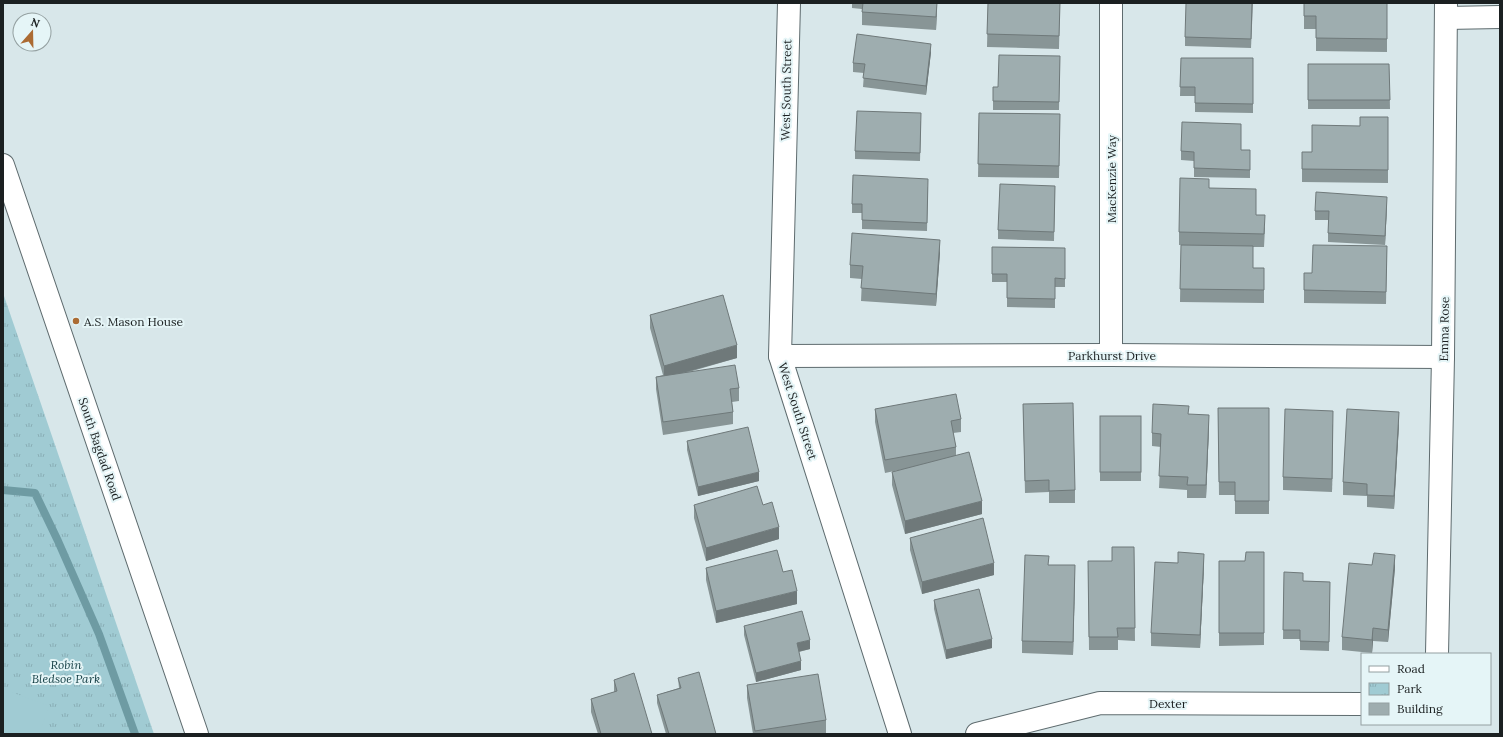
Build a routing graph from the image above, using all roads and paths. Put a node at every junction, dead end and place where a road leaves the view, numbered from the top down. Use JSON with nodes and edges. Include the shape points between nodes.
{"nodes":[{"id":1,"x":788,"y":3,"type":"edge"},
{"id":2,"x":1111,"y":3,"type":"edge"},
{"id":3,"x":1446,"y":10,"type":"edge"},
{"id":4,"x":1500,"y":17,"type":"edge"},
{"id":5,"x":3,"y":165,"type":"edge"},
{"id":6,"x":1111,"y":355,"type":"junction"},
{"id":7,"x":780,"y":356,"type":"junction"},
{"id":8,"x":1443,"y":356,"type":"junction"},
{"id":9,"x":1437,"y":653,"type":"edge"},
{"id":10,"x":1361,"y":704,"type":"edge"},
{"id":11,"x":197,"y":734,"type":"edge"},
{"id":12,"x":900,"y":734,"type":"edge"},
{"id":13,"x":977,"y":734,"type":"edge"}],
"edges":[{"from":1,"to":7,"type":"street","name":"West South Street"},
{"from":2,"to":6,"type":"street","name":"MacKenzie Way"},
{"from":3,"to":4,"type":"street"},
{"from":3,"to":8,"type":"street","name":"Emma Rose"},
{"from":5,"to":11,"type":"street","name":"South Bagdad Road"},
{"from":6,"to":7,"type":"street","name":"Parkhurst Drive"},
{"from":6,"to":8,"type":"street","name":"Parkhurst Drive"},
{"from":7,"to":12,"type":"street","name":"West South Street"},
{"from":8,"to":9,"type":"street","name":"Emma Rose"},
{"from":10,"to":13,"type":"street","name":"Dexter","via":[[1100,703]]}]}
